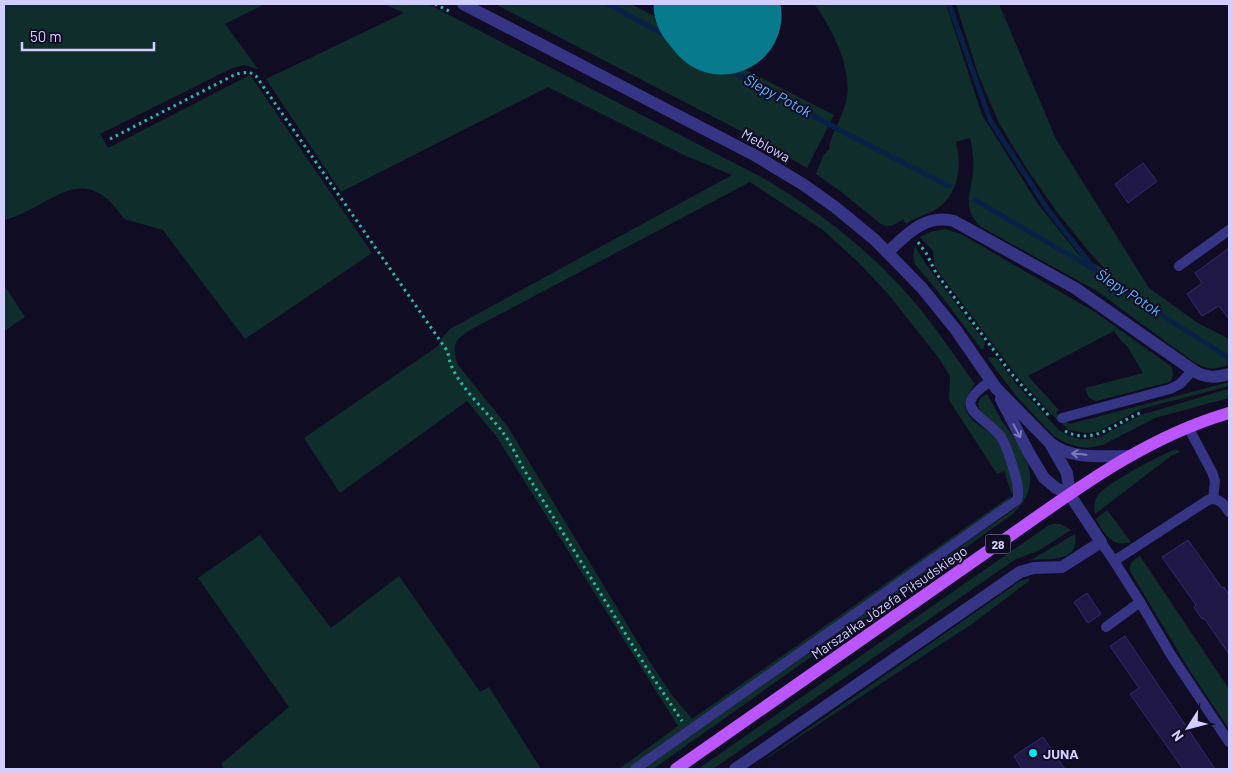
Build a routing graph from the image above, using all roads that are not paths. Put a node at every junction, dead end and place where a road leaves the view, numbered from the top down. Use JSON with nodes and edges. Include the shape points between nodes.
{"nodes":[{"id":1,"x":463,"y":4,"type":"edge"},
{"id":2,"x":1229,"y":230,"type":"edge"},
{"id":3,"x":888,"y":252,"type":"junction"},
{"id":4,"x":1179,"y":266,"type":"dead end"},
{"id":5,"x":1193,"y":370,"type":"junction"},
{"id":6,"x":1229,"y":374,"type":"edge"},
{"id":7,"x":993,"y":384,"type":"junction"},
{"id":8,"x":1229,"y":413,"type":"edge"},
{"id":9,"x":1059,"y":422,"type":"road end"},
{"id":10,"x":1188,"y":428,"type":"junction"},
{"id":11,"x":1050,"y":444,"type":"junction"},
{"id":12,"x":1128,"y":456,"type":"junction"},
{"id":13,"x":1070,"y":495,"type":"junction"},
{"id":14,"x":1214,"y":499,"type":"junction"},
{"id":15,"x":1228,"y":508,"type":"edge"},
{"id":16,"x":1101,"y":542,"type":"junction"},
{"id":17,"x":1114,"y":562,"type":"junction"},
{"id":18,"x":1140,"y":602,"type":"junction"},
{"id":19,"x":1106,"y":627,"type":"dead end"},
{"id":20,"x":1229,"y":742,"type":"edge"},
{"id":21,"x":635,"y":769,"type":"edge"},
{"id":22,"x":676,"y":769,"type":"edge"},
{"id":23,"x":735,"y":769,"type":"edge"}],
"edges":[{"from":1,"to":3,"type":"street","name":"Meblowa","via":[[770,164],[836,207]]},
{"from":2,"to":4,"type":"lane"},
{"from":3,"to":5,"type":"street","via":[[924,223],[939,219],[954,221],[1082,293]]},
{"from":3,"to":7,"type":"street","name":"Meblowa","via":[[933,301]]},
{"from":5,"to":6,"type":"street","via":[[1212,377]]},
{"from":5,"to":9,"type":"lane","via":[[1174,388]]},
{"from":7,"to":11,"type":"street","name":"Meblowa"},
{"from":7,"to":13,"type":"street","name":"Meblowa","one_way":true,"via":[[1036,467],[1051,484]]},
{"from":7,"to":21,"type":"lane","via":[[976,393],[971,406],[1005,445],[1017,480],[1017,500]]},
{"from":8,"to":10,"type":"main road","name":"Marszałka Józefa Piłsudskiego","number":"28"},
{"from":10,"to":12,"type":"main road","name":"Marszałka Józefa Piłsudskiego","number":"28"},
{"from":10,"to":14,"type":"lane","via":[[1212,472]]},
{"from":12,"to":11,"type":"street","name":"Meblowa","one_way":true,"via":[[1077,455]]},
{"from":11,"to":13,"type":"street","name":"Meblowa","via":[[1067,473]]},
{"from":12,"to":13,"type":"main road","name":"Marszałka Józefa Piłsudskiego","number":"28"},
{"from":13,"to":16,"type":"street"},
{"from":13,"to":22,"type":"main road","name":"Marszałka Józefa Piłsudskiego","number":"28"},
{"from":14,"to":15,"type":"lane"},
{"from":14,"to":17,"type":"lane","via":[[1206,501]]},
{"from":16,"to":17,"type":"lane"},
{"from":16,"to":23,"type":"street","via":[[1062,567],[1020,572]]},
{"from":17,"to":18,"type":"lane"},
{"from":18,"to":19,"type":"lane"},
{"from":18,"to":20,"type":"lane"}]}
